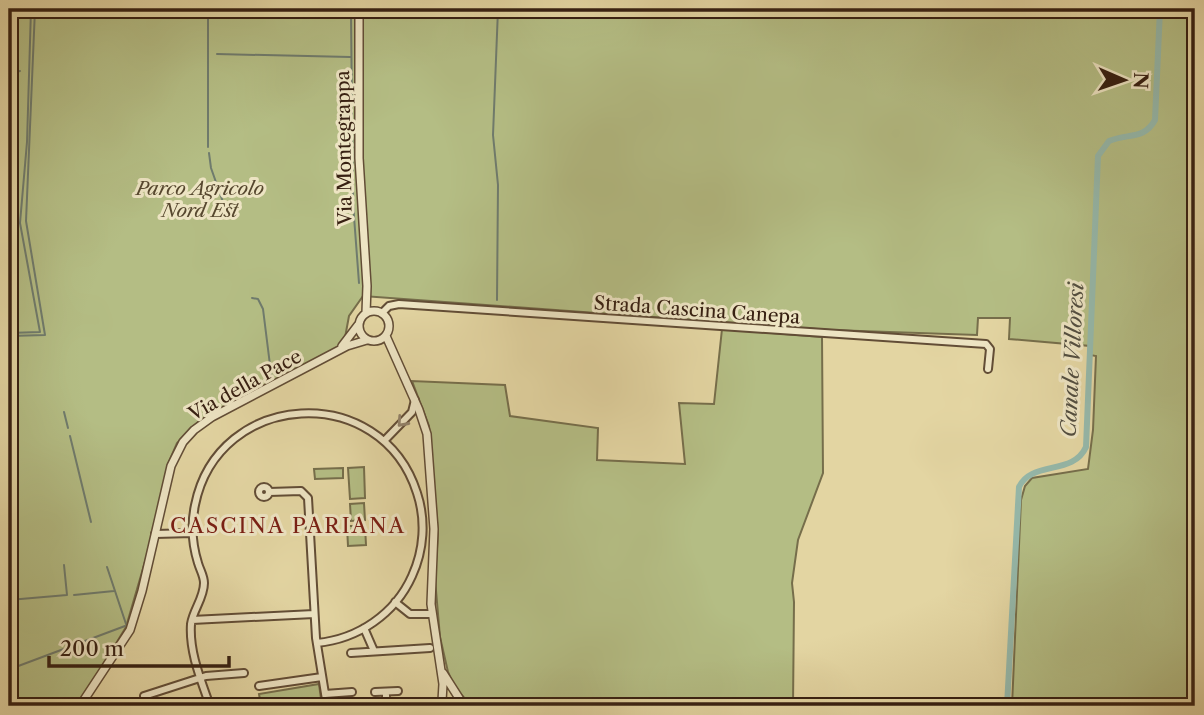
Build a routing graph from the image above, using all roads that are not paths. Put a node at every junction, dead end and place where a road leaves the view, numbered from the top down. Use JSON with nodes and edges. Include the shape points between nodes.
{"nodes":[{"id":1,"x":359,"y":9,"type":"edge"},
{"id":2,"x":367,"y":286,"type":"junction"},
{"id":3,"x":380,"y":312,"type":"junction"},
{"id":4,"x":366,"y":313,"type":"junction"},
{"id":5,"x":359,"y":324,"type":"junction"},
{"id":6,"x":386,"y":336,"type":"junction"},
{"id":7,"x":371,"y":341,"type":"junction"},
{"id":8,"x":337,"y":351,"type":"junction"},
{"id":9,"x":395,"y":359,"type":"junction"},
{"id":10,"x":988,"y":369,"type":"dead end"},
{"id":11,"x":415,"y":400,"type":"junction"},
{"id":12,"x":384,"y":441,"type":"junction"},
{"id":13,"x":269,"y":492,"type":"dead end"},
{"id":14,"x":193,"y":533,"type":"junction"},
{"id":15,"x":155,"y":534,"type":"junction"},
{"id":16,"x":395,"y":602,"type":"junction"},
{"id":17,"x":314,"y":614,"type":"junction"},
{"id":18,"x":432,"y":614,"type":"junction"},
{"id":19,"x":192,"y":621,"type":"junction"},
{"id":20,"x":364,"y":628,"type":"junction"},
{"id":21,"x":317,"y":643,"type":"junction"},
{"id":22,"x":430,"y":648,"type":"dead end"},
{"id":23,"x":374,"y":651,"type":"junction"},
{"id":24,"x":351,"y":653,"type":"dead end"},
{"id":25,"x":440,"y":666,"type":"junction"},
{"id":26,"x":244,"y":673,"type":"dead end"},
{"id":27,"x":201,"y":677,"type":"junction"},
{"id":28,"x":322,"y":677,"type":"junction"},
{"id":29,"x":259,"y":685,"type":"dead end"},
{"id":30,"x":398,"y":691,"type":"dead end"},
{"id":31,"x":352,"y":692,"type":"dead end"},
{"id":32,"x":375,"y":692,"type":"dead end"},
{"id":33,"x":386,"y":692,"type":"junction"},
{"id":34,"x":325,"y":694,"type":"junction"},
{"id":35,"x":464,"y":704,"type":"edge"},
{"id":36,"x":440,"y":705,"type":"edge"},
{"id":37,"x":80,"y":706,"type":"edge"},
{"id":38,"x":148,"y":706,"type":"edge"},
{"id":39,"x":210,"y":706,"type":"edge"},
{"id":40,"x":327,"y":706,"type":"edge"},
{"id":41,"x":386,"y":706,"type":"edge"}],
"edges":[{"from":1,"to":2,"type":"street","name":"Via Montegrappa","via":[[360,200]]},
{"from":2,"to":3,"type":"street","name":"Via Montegrappa"},
{"from":2,"to":4,"type":"street","name":"Via Montegrappa"},
{"from":3,"to":4,"type":"street"},
{"from":3,"to":6,"type":"street","via":[[389,323]]},
{"from":3,"to":10,"type":"street","name":"Strada Cascina Canepa","via":[[399,304],[986,344],[990,349]]},
{"from":4,"to":5,"type":"street"},
{"from":5,"to":7,"type":"street","via":[[360,332]]},
{"from":5,"to":8,"type":"street","name":"Via della Pace"},
{"from":6,"to":7,"type":"street"},
{"from":6,"to":9,"type":"street"},
{"from":7,"to":8,"type":"street","name":"Via della Pace"},
{"from":7,"to":9,"type":"street"},
{"from":8,"to":15,"type":"street","name":"Via della Pace","via":[[212,417],[190,434],[171,466]]},
{"from":9,"to":11,"type":"street"},
{"from":11,"to":12,"type":"street","one_way":true,"via":[[412,412]]},
{"from":11,"to":18,"type":"street","via":[[427,434],[432,496]]},
{"from":12,"to":14,"type":"street","via":[[357,424],[322,413],[287,414],[256,425],[230,443],[208,470],[195,504]]},
{"from":12,"to":16,"type":"street","via":[[410,474],[422,516],[417,564]]},
{"from":13,"to":17,"type":"street","via":[[301,491],[309,498]]},
{"from":14,"to":15,"type":"street"},
{"from":14,"to":19,"type":"street","via":[[204,584]]},
{"from":15,"to":37,"type":"street","name":"Via della Pace","via":[[129,632]]},
{"from":16,"to":18,"type":"street","via":[[410,614]]},
{"from":16,"to":20,"type":"street"},
{"from":17,"to":19,"type":"street"},
{"from":17,"to":21,"type":"street"},
{"from":18,"to":25,"type":"street"},
{"from":19,"to":27,"type":"street","via":[[193,650]]},
{"from":20,"to":21,"type":"street"},
{"from":20,"to":23,"type":"street"},
{"from":21,"to":28,"type":"street"},
{"from":22,"to":23,"type":"street"},
{"from":23,"to":24,"type":"street"},
{"from":25,"to":35,"type":"street"},
{"from":25,"to":36,"type":"street"},
{"from":26,"to":27,"type":"street"},
{"from":27,"to":38,"type":"street","via":[[144,695]]},
{"from":27,"to":39,"type":"street"},
{"from":28,"to":29,"type":"street"},
{"from":28,"to":34,"type":"street"},
{"from":30,"to":33,"type":"street"},
{"from":31,"to":34,"type":"street"},
{"from":32,"to":33,"type":"street"},
{"from":33,"to":41,"type":"street"},
{"from":34,"to":40,"type":"street"},
{"from":35,"to":36,"type":"street","via":[[449,697]]}]}
